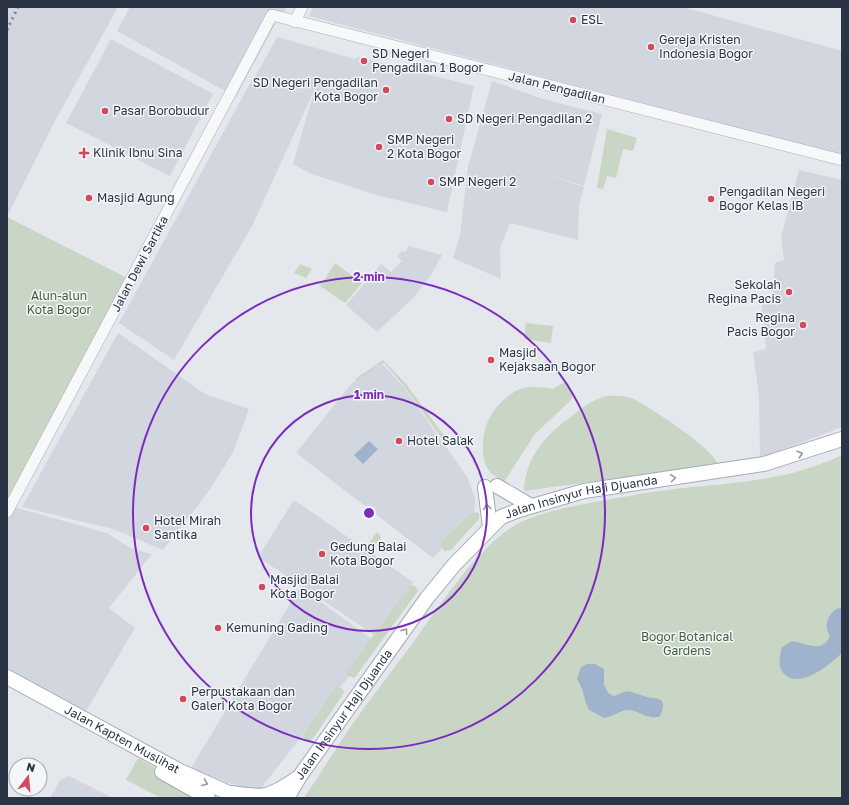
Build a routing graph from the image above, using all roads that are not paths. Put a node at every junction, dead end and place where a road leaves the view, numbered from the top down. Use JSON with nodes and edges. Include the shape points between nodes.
{"nodes":[{"id":1,"x":302,"y":7,"type":"edge"},
{"id":2,"x":272,"y":15,"type":"joint"},
{"id":3,"x":295,"y":22,"type":"junction"},
{"id":4,"x":842,"y":160,"type":"edge"},
{"id":5,"x":842,"y":438,"type":"edge"},
{"id":6,"x":531,"y":506,"type":"junction"},
{"id":7,"x":7,"y":512,"type":"edge"},
{"id":8,"x":490,"y":527,"type":"junction"},
{"id":9,"x":7,"y":677,"type":"edge"},
{"id":10,"x":7,"y":688,"type":"edge"},
{"id":11,"x":300,"y":776,"type":"junction"},
{"id":12,"x":236,"y":795,"type":"edge"},
{"id":13,"x":208,"y":798,"type":"edge"},
{"id":14,"x":287,"y":798,"type":"edge"}],
"edges":[{"from":1,"to":3,"type":"street"},
{"from":2,"to":3,"type":"street","name":"Jalan Pengadilan"},
{"from":2,"to":7,"type":"street","name":"Jalan Dewi Sartika"},
{"from":3,"to":4,"type":"street","name":"Jalan Pengadilan"},
{"from":6,"to":5,"type":"main road","name":"Jalan Insinyur Haji Djuanda","one_way":true,"via":[[584,491],[764,464]]},
{"from":6,"to":8,"type":"main road","name":"Jalan Insinyur Haji Djuanda","via":[[501,517]]},
{"from":8,"to":6,"type":"main road","one_way":true,"via":[[491,487]]},
{"from":11,"to":8,"type":"main road","name":"Jalan Insinyur Haji Djuanda","one_way":true,"via":[[428,598],[454,565]]},
{"from":9,"to":12,"type":"main road","name":"Jalan Kapten Muslihat","one_way":true,"via":[[201,782]]},
{"from":10,"to":13,"type":"main road","name":"Jalan Kapten Muslihat","via":[[92,732]]},
{"from":11,"to":12,"type":"main road","name":"Jalan Kapten Muslihat","via":[[266,795]]},
{"from":11,"to":14,"type":"main road","name":"Jalan Insinyur Haji Djuanda"}]}
